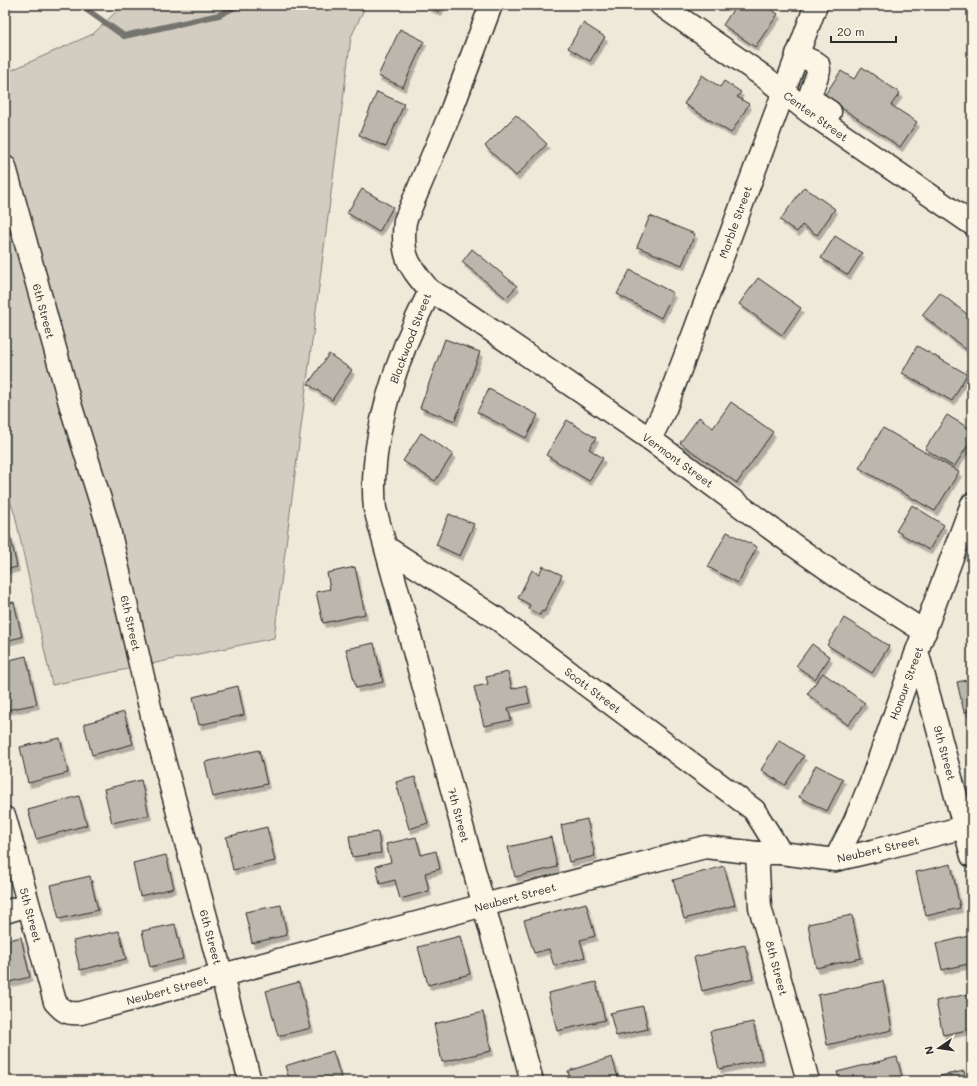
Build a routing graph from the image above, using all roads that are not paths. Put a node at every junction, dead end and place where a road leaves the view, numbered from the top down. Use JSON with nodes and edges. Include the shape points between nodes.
{"nodes":[{"id":1,"x":491,"y":5,"type":"edge"},
{"id":2,"x":661,"y":5,"type":"edge"},
{"id":3,"x":816,"y":5,"type":"edge"},
{"id":4,"x":797,"y":54,"type":"junction"},
{"id":5,"x":782,"y":92,"type":"junction"},
{"id":6,"x":806,"y":103,"type":"junction"},
{"id":7,"x":5,"y":167,"type":"edge"},
{"id":8,"x":972,"y":224,"type":"edge"},
{"id":9,"x":430,"y":291,"type":"junction"},
{"id":10,"x":650,"y":439,"type":"junction"},
{"id":11,"x":972,"y":504,"type":"edge"},
{"id":12,"x":387,"y":548,"type":"junction"},
{"id":13,"x":921,"y":641,"type":"junction"},
{"id":14,"x":5,"y":818,"type":"edge"},
{"id":15,"x":968,"y":826,"type":"edge"},
{"id":16,"x":757,"y":853,"type":"junction"},
{"id":17,"x":781,"y":853,"type":"junction"},
{"id":18,"x":972,"y":856,"type":"edge"},
{"id":19,"x":835,"y":860,"type":"junction"},
{"id":20,"x":28,"y":905,"type":"junction"},
{"id":21,"x":484,"y":905,"type":"junction"},
{"id":22,"x":5,"y":912,"type":"edge"},
{"id":23,"x":222,"y":976,"type":"junction"},
{"id":24,"x":62,"y":1010,"type":"joint"},
{"id":25,"x":250,"y":1081,"type":"edge"},
{"id":26,"x":532,"y":1081,"type":"edge"},
{"id":27,"x":808,"y":1081,"type":"edge"}],
"edges":[{"from":1,"to":9,"type":"street","name":"Blackwood Street","via":[[452,109],[405,221],[403,238],[407,261]]},
{"from":2,"to":5,"type":"street","name":"Center Street"},
{"from":3,"to":4,"type":"street","name":"Marble Street"},
{"from":4,"to":5,"type":"street","name":"Marble Street"},
{"from":4,"to":6,"type":"street","via":[[818,64],[819,70]]},
{"from":5,"to":6,"type":"street","name":"Center Street"},
{"from":5,"to":10,"type":"street","name":"Marble Street","via":[[694,333],[665,409]]},
{"from":6,"to":8,"type":"street","name":"Center Street","via":[[904,178]]},
{"from":7,"to":23,"type":"street","name":"6th Street","via":[[71,407],[108,524],[152,716]]},
{"from":9,"to":10,"type":"street","name":"Vermont Street","via":[[450,302]]},
{"from":9,"to":12,"type":"street","name":"Blackwood Street","via":[[397,369],[386,406],[378,449],[375,509]]},
{"from":10,"to":13,"type":"street","name":"Vermont Street","via":[[842,579]]},
{"from":11,"to":13,"type":"street","name":"Honour Street"},
{"from":12,"to":17,"type":"street","name":"Scott Street","via":[[499,620],[754,810]]},
{"from":12,"to":21,"type":"street","name":"7th Street"},
{"from":13,"to":15,"type":"street","name":"9th Street"},
{"from":13,"to":19,"type":"street","name":"Honour Street","via":[[871,782]]},
{"from":14,"to":20,"type":"street","name":"5th Street"},
{"from":15,"to":18,"type":"street","name":"9th Street"},
{"from":15,"to":19,"type":"street","name":"Neubert Street"},
{"from":16,"to":17,"type":"street","name":"Neubert Street"},
{"from":16,"to":21,"type":"street","name":"Neubert Street","via":[[705,847]]},
{"from":16,"to":27,"type":"street","name":"8th Street","via":[[760,908]]},
{"from":17,"to":19,"type":"street","name":"Neubert Street"},
{"from":20,"to":22,"type":"street"},
{"from":20,"to":24,"type":"street","name":"5th Street","via":[[55,1002]]},
{"from":21,"to":23,"type":"street","name":"Neubert Street"},
{"from":21,"to":26,"type":"street","name":"7th Street"},
{"from":23,"to":24,"type":"street","name":"Neubert Street","via":[[81,1013],[70,1014]]},
{"from":23,"to":25,"type":"street","name":"6th Street"}]}
